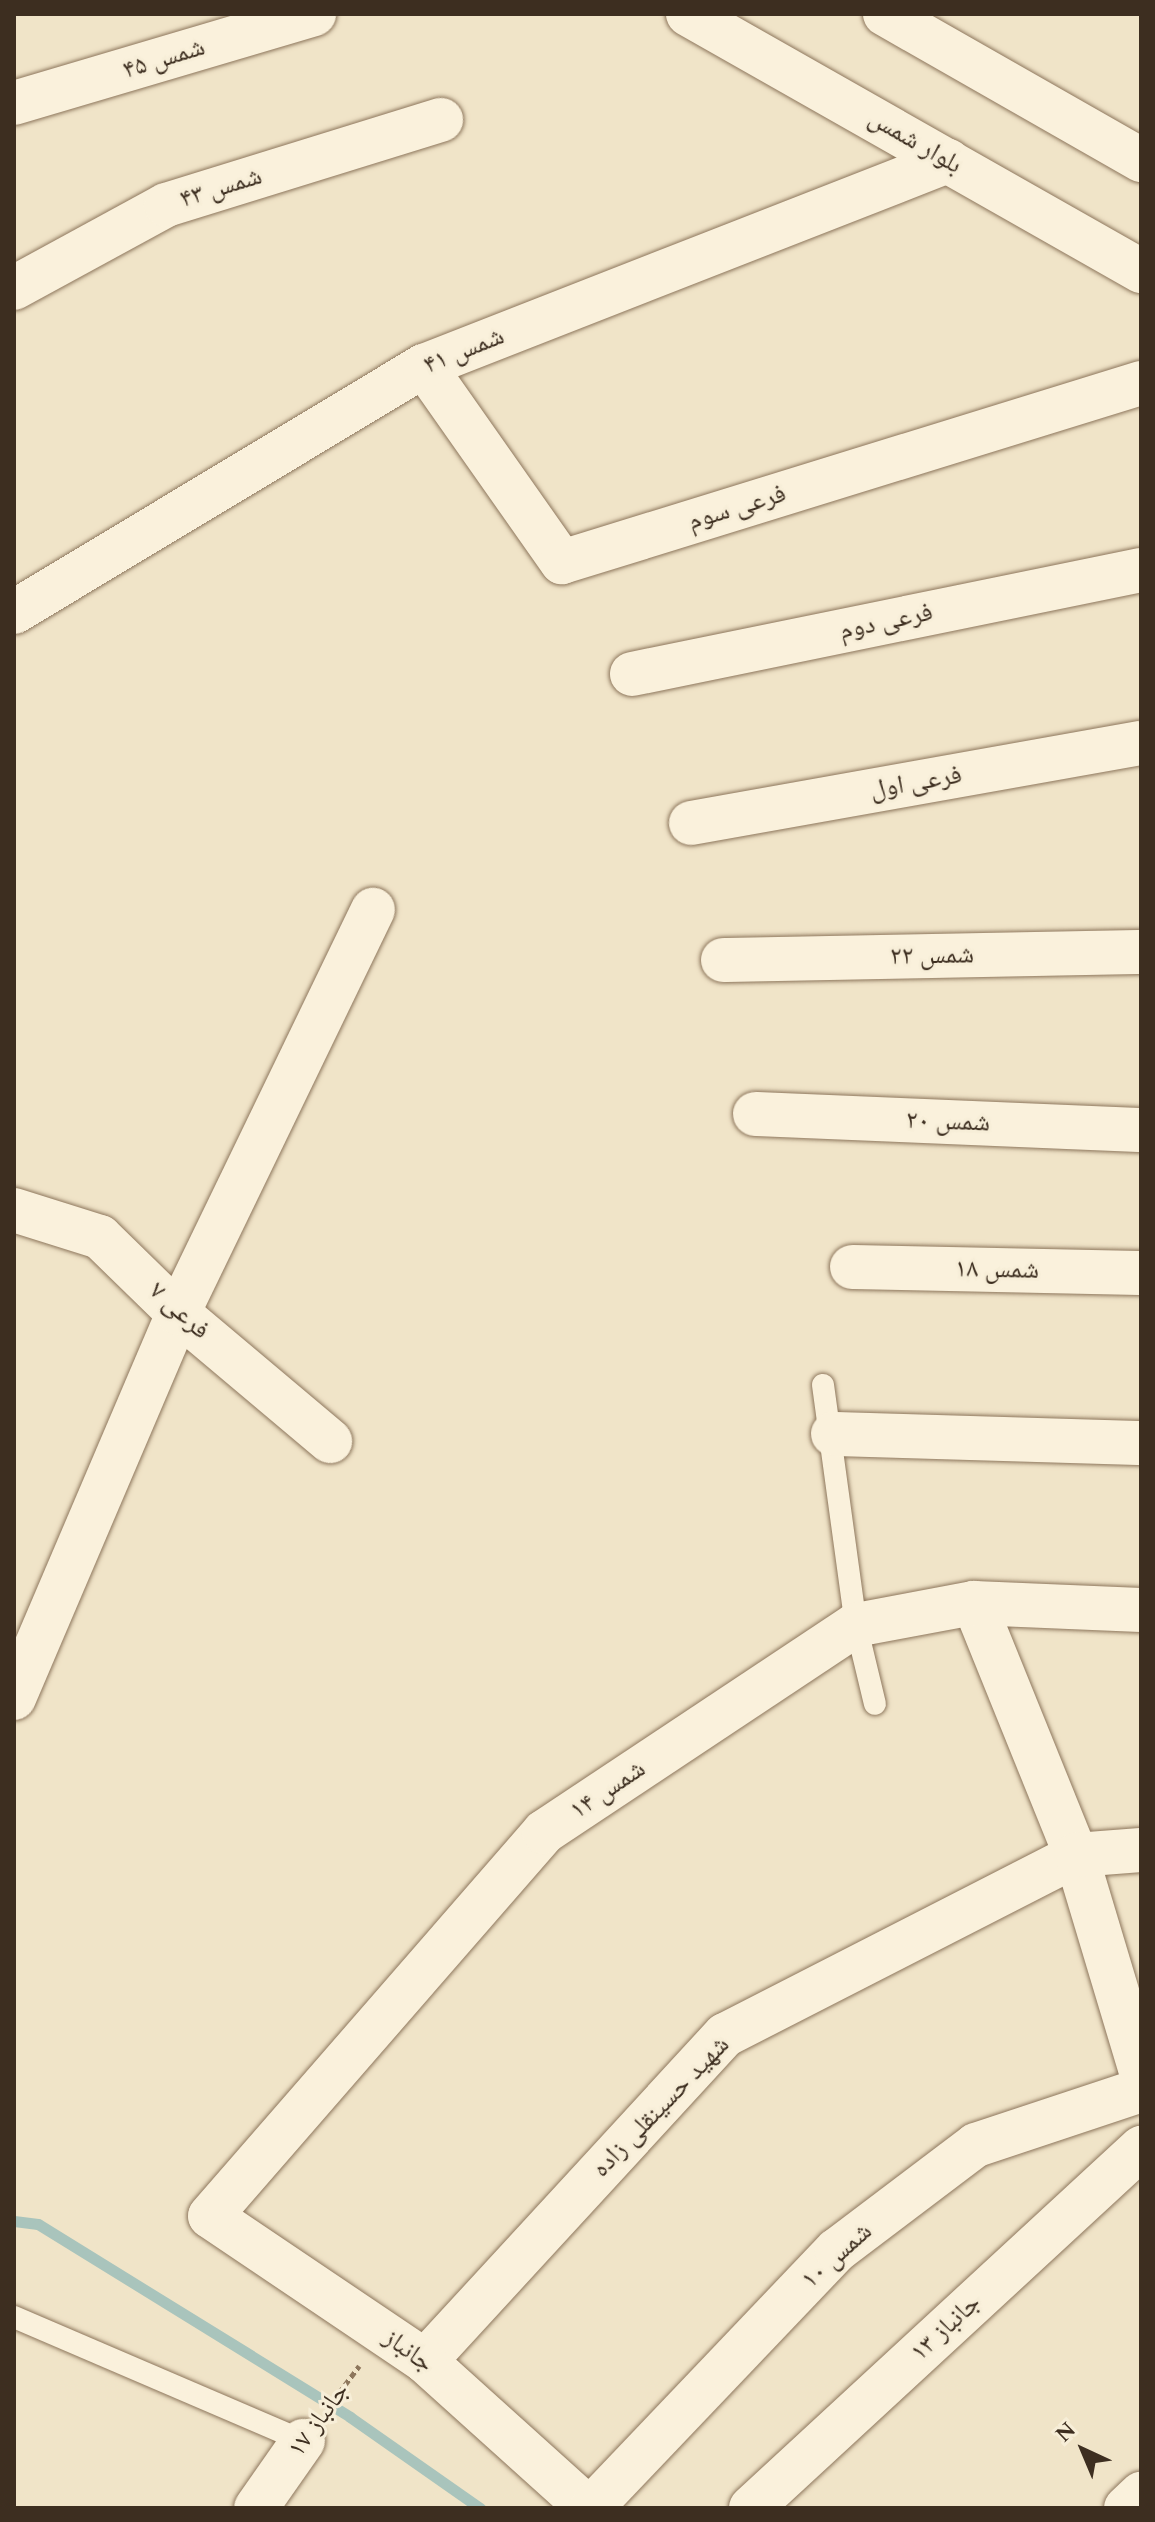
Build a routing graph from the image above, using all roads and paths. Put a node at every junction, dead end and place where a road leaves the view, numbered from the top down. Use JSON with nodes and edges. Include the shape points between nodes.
{"nodes":[{"id":1,"x":314,"y":14,"type":"edge"},
{"id":2,"x":885,"y":14,"type":"edge"},
{"id":3,"x":706,"y":18,"type":"edge"},
{"id":4,"x":14,"y":103,"type":"edge"},
{"id":5,"x":441,"y":120,"type":"dead end"},
{"id":6,"x":1141,"y":160,"type":"edge"},
{"id":7,"x":948,"y":161,"type":"junction"},
{"id":8,"x":1141,"y":271,"type":"edge"},
{"id":9,"x":14,"y":288,"type":"edge"},
{"id":10,"x":424,"y":366,"type":"junction"},
{"id":11,"x":1141,"y":383,"type":"edge"},
{"id":12,"x":1141,"y":570,"type":"edge"},
{"id":13,"x":14,"y":612,"type":"edge"},
{"id":14,"x":632,"y":674,"type":"dead end"},
{"id":15,"x":1141,"y":743,"type":"edge"},
{"id":16,"x":691,"y":823,"type":"dead end"},
{"id":17,"x":373,"y":910,"type":"dead end"},
{"id":18,"x":1141,"y":952,"type":"edge"},
{"id":19,"x":723,"y":960,"type":"dead end"},
{"id":20,"x":755,"y":1114,"type":"dead end"},
{"id":21,"x":1141,"y":1130,"type":"edge"},
{"id":22,"x":14,"y":1210,"type":"edge"},
{"id":23,"x":852,"y":1267,"type":"dead end"},
{"id":24,"x":1141,"y":1273,"type":"edge"},
{"id":25,"x":178,"y":1313,"type":"junction"},
{"id":26,"x":823,"y":1385,"type":"dead end"},
{"id":27,"x":833,"y":1434,"type":"junction"},
{"id":28,"x":330,"y":1441,"type":"dead end"},
{"id":29,"x":1141,"y":1443,"type":"edge"},
{"id":30,"x":974,"y":1603,"type":"junction"},
{"id":31,"x":1141,"y":1610,"type":"edge"},
{"id":32,"x":856,"y":1625,"type":"junction"},
{"id":33,"x":14,"y":1698,"type":"edge"},
{"id":34,"x":875,"y":1704,"type":"dead end"},
{"id":35,"x":1141,"y":1850,"type":"edge"},
{"id":36,"x":1076,"y":1855,"type":"junction"},
{"id":37,"x":1141,"y":2071,"type":"edge"},
{"id":38,"x":1141,"y":2090,"type":"edge"},
{"id":39,"x":1141,"y":2148,"type":"edge"},
{"id":40,"x":210,"y":2216,"type":"joint"},
{"id":41,"x":14,"y":2317,"type":"edge"},
{"id":42,"x":384,"y":2333,"type":"junction"},
{"id":43,"x":425,"y":2361,"type":"junction"},
{"id":44,"x":303,"y":2441,"type":"junction"},
{"id":45,"x":1141,"y":2494,"type":"edge"},
{"id":46,"x":256,"y":2508,"type":"edge"},
{"id":47,"x":590,"y":2508,"type":"edge"},
{"id":48,"x":751,"y":2508,"type":"edge"},
{"id":49,"x":1126,"y":2508,"type":"edge"}],
"edges":[{"from":1,"to":4,"type":"street","name":"شمس ۴۵"},
{"from":2,"to":6,"type":"street"},
{"from":3,"to":7,"type":"street","name":"بلوار شمس"},
{"from":5,"to":9,"type":"street","name":"شمس ۴۳","via":[[166,205]]},
{"from":7,"to":8,"type":"street","name":"بلوار شمس"},
{"from":7,"to":10,"type":"street","name":"شمس ۴۱"},
{"from":10,"to":11,"type":"street","name":"فرعی سوم","via":[[562,562]]},
{"from":10,"to":13,"type":"street","name":"شمس ۴۱"},
{"from":12,"to":14,"type":"street","name":"فرعی دوم"},
{"from":15,"to":16,"type":"street","name":"فرعی اول"},
{"from":17,"to":25,"type":"street"},
{"from":18,"to":19,"type":"street","name":"شمس ۲۲"},
{"from":20,"to":21,"type":"street","name":"شمس ۲۰"},
{"from":22,"to":25,"type":"street","name":"فرعی ۷","via":[[100,1237]]},
{"from":23,"to":24,"type":"street","name":"شمس ۱۸"},
{"from":25,"to":28,"type":"street","name":"فرعی ۷"},
{"from":25,"to":33,"type":"street"},
{"from":26,"to":27,"type":"lane"},
{"from":27,"to":29,"type":"street"},
{"from":27,"to":32,"type":"lane"},
{"from":30,"to":31,"type":"street","name":"شمس ۱۴"},
{"from":30,"to":32,"type":"street","name":"شمس ۱۴"},
{"from":30,"to":36,"type":"street"},
{"from":32,"to":34,"type":"lane"},
{"from":32,"to":40,"type":"street","name":"شمس ۱۴","via":[[544,1832]]},
{"from":35,"to":36,"type":"street"},
{"from":36,"to":37,"type":"street"},
{"from":36,"to":43,"type":"street","name":"شهید حسینقلی زاده","via":[[725,2035]]},
{"from":38,"to":47,"type":"street","name":"شمس ۱۰","via":[[976,2145],[837,2250]]},
{"from":39,"to":48,"type":"street","name":"جانباز ۱۳"},
{"from":40,"to":42,"type":"street","name":"جانباز"},
{"from":41,"to":44,"type":"lane"},
{"from":42,"to":43,"type":"street","name":"جانباز"},
{"from":42,"to":44,"type":"path","name":"جانباز ۱۷"},
{"from":43,"to":47,"type":"street","name":"جانباز"},
{"from":44,"to":46,"type":"street","name":"جانباز ۱۷"},
{"from":45,"to":49,"type":"street"}]}
